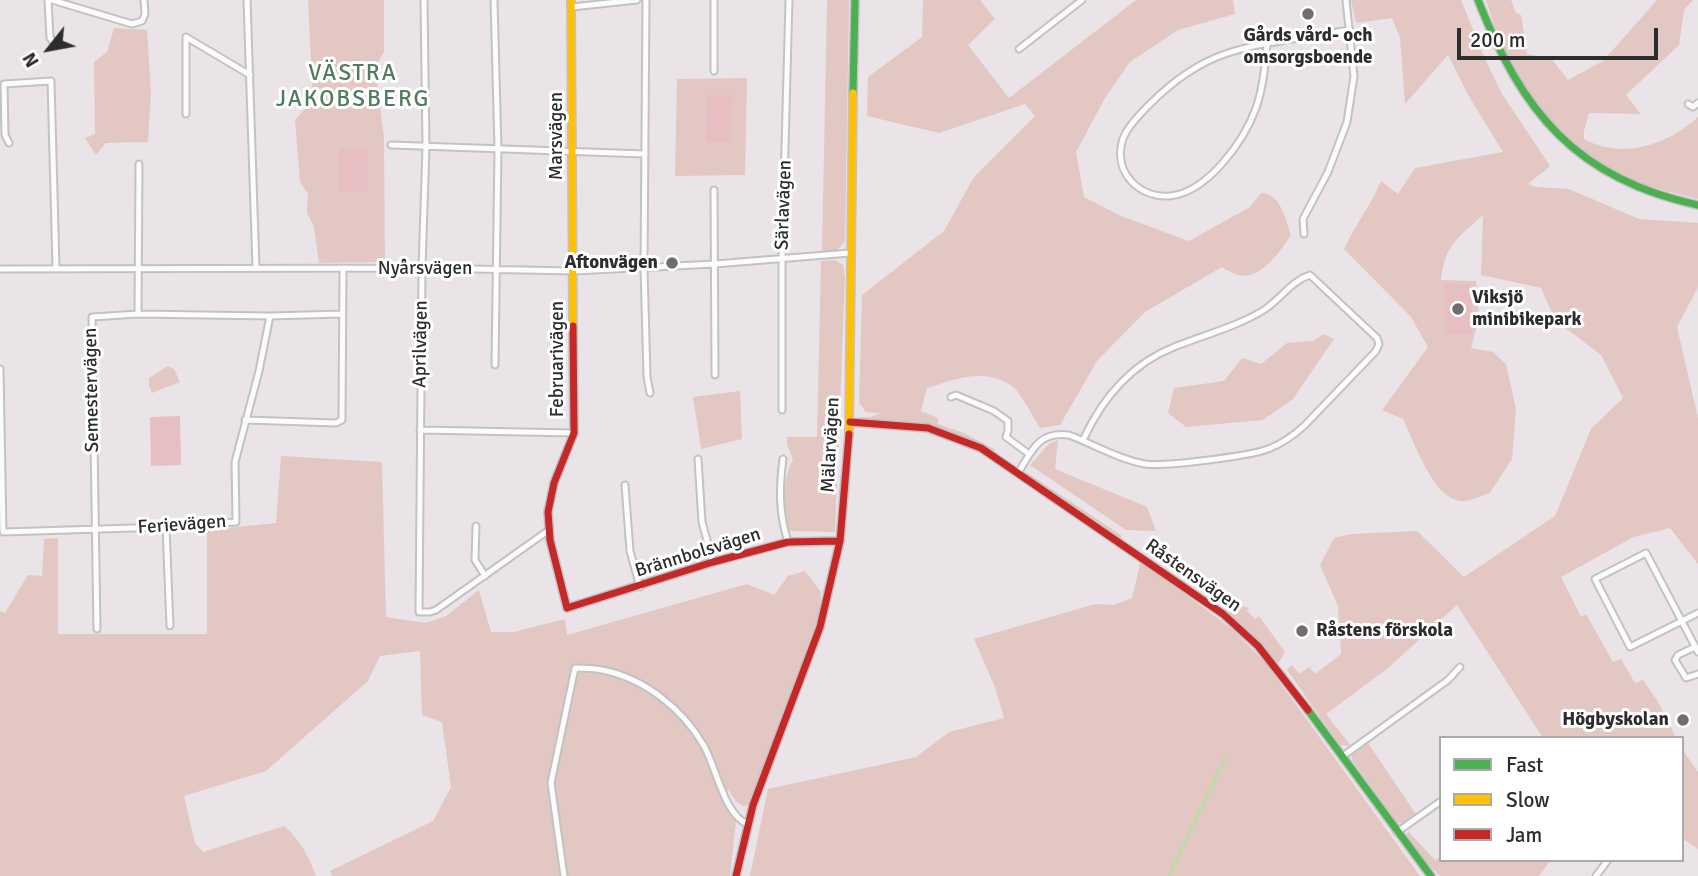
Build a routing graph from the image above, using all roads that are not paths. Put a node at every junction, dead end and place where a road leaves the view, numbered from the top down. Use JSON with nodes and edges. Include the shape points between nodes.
{"nodes":[{"id":1,"x":50,"y":0,"type":"edge"},
{"id":2,"x":144,"y":0,"type":"edge"},
{"id":3,"x":247,"y":0,"type":"edge"},
{"id":4,"x":424,"y":0,"type":"edge"},
{"id":5,"x":494,"y":0,"type":"edge"},
{"id":6,"x":637,"y":0,"type":"edge"},
{"id":7,"x":646,"y":0,"type":"edge"},
{"id":8,"x":714,"y":0,"type":"edge"},
{"id":9,"x":789,"y":0,"type":"edge"},
{"id":10,"x":855,"y":0,"type":"edge"},
{"id":11,"x":1082,"y":0,"type":"edge"},
{"id":12,"x":1346,"y":0,"type":"edge"},
{"id":13,"x":1479,"y":0,"type":"edge"},
{"id":14,"x":571,"y":4,"type":"edge"},
{"id":15,"x":1350,"y":30,"type":"junction"},
{"id":16,"x":55,"y":44,"type":"dead end"},
{"id":17,"x":1267,"y":45,"type":"junction"},
{"id":18,"x":1019,"y":49,"type":"dead end"},
{"id":19,"x":714,"y":71,"type":"dead end"},
{"id":20,"x":250,"y":75,"type":"junction"},
{"id":21,"x":1698,"y":103,"type":"edge"},
{"id":22,"x":1688,"y":104,"type":"dead end"},
{"id":23,"x":186,"y":114,"type":"dead end"},
{"id":24,"x":9,"y":143,"type":"dead end"},
{"id":25,"x":391,"y":145,"type":"dead end"},
{"id":26,"x":426,"y":147,"type":"junction"},
{"id":27,"x":498,"y":149,"type":"junction"},
{"id":28,"x":573,"y":150,"type":"junction"},
{"id":29,"x":645,"y":154,"type":"junction"},
{"id":30,"x":139,"y":164,"type":"dead end"},
{"id":31,"x":714,"y":190,"type":"dead end"},
{"id":32,"x":1698,"y":205,"type":"edge"},
{"id":33,"x":1304,"y":234,"type":"dead end"},
{"id":34,"x":850,"y":253,"type":"junction"},
{"id":35,"x":782,"y":258,"type":"junction"},
{"id":36,"x":715,"y":264,"type":"junction"},
{"id":37,"x":56,"y":268,"type":"junction"},
{"id":38,"x":256,"y":268,"type":"junction"},
{"id":39,"x":422,"y":268,"type":"junction"},
{"id":40,"x":644,"y":268,"type":"junction"},
{"id":41,"x":0,"y":269,"type":"edge"},
{"id":42,"x":343,"y":269,"type":"junction"},
{"id":43,"x":138,"y":270,"type":"junction"},
{"id":44,"x":495,"y":270,"type":"junction"},
{"id":45,"x":574,"y":271,"type":"junction"},
{"id":46,"x":138,"y":314,"type":"junction"},
{"id":47,"x":341,"y":314,"type":"junction"},
{"id":48,"x":270,"y":316,"type":"junction"},
{"id":49,"x":495,"y":365,"type":"dead end"},
{"id":50,"x":0,"y":369,"type":"edge"},
{"id":51,"x":715,"y":375,"type":"dead end"},
{"id":52,"x":650,"y":393,"type":"dead end"},
{"id":53,"x":951,"y":397,"type":"dead end"},
{"id":54,"x":782,"y":410,"type":"dead end"},
{"id":55,"x":245,"y":420,"type":"junction"},
{"id":56,"x":850,"y":422,"type":"junction"},
{"id":57,"x":420,"y":430,"type":"junction"},
{"id":58,"x":574,"y":433,"type":"junction"},
{"id":59,"x":1083,"y":440,"type":"junction"},
{"id":60,"x":1029,"y":454,"type":"junction"},
{"id":61,"x":698,"y":459,"type":"dead end"},
{"id":62,"x":783,"y":459,"type":"dead end"},
{"id":63,"x":1018,"y":473,"type":"junction"},
{"id":64,"x":625,"y":485,"type":"dead end"},
{"id":65,"x":476,"y":526,"type":"dead end"},
{"id":66,"x":166,"y":527,"type":"junction"},
{"id":67,"x":94,"y":529,"type":"junction"},
{"id":68,"x":549,"y":530,"type":"junction"},
{"id":69,"x":2,"y":533,"type":"edge"},
{"id":70,"x":840,"y":541,"type":"junction"},
{"id":71,"x":788,"y":542,"type":"junction"},
{"id":72,"x":713,"y":562,"type":"junction"},
{"id":73,"x":485,"y":576,"type":"junction"},
{"id":74,"x":640,"y":587,"type":"junction"},
{"id":75,"x":567,"y":608,"type":"joint"},
{"id":76,"x":1698,"y":613,"type":"edge"},
{"id":77,"x":1682,"y":621,"type":"junction"},
{"id":78,"x":170,"y":626,"type":"dead end"},
{"id":79,"x":97,"y":629,"type":"dead end"},
{"id":80,"x":1697,"y":649,"type":"edge"},
{"id":81,"x":1460,"y":667,"type":"dead end"},
{"id":82,"x":1698,"y":674,"type":"edge"},
{"id":83,"x":1343,"y":756,"type":"junction"},
{"id":84,"x":1439,"y":802,"type":"edge"},
{"id":85,"x":748,"y":824,"type":"junction"},
{"id":86,"x":1397,"y":832,"type":"junction"},
{"id":87,"x":564,"y":876,"type":"edge"},
{"id":88,"x":736,"y":876,"type":"edge"},
{"id":89,"x":1431,"y":876,"type":"edge"}],
"edges":[{"from":1,"to":2,"type":"street","via":[[132,24],[142,21]]},
{"from":1,"to":16,"type":"street","via":[[50,38]]},
{"from":3,"to":20,"type":"street"},
{"from":4,"to":26,"type":"street","name":"Aprilvägen"},
{"from":5,"to":27,"type":"street"},
{"from":6,"to":14,"type":"street"},
{"from":7,"to":29,"type":"street"},
{"from":8,"to":19,"type":"street"},
{"from":9,"to":35,"type":"street","name":"Särlavägen"},
{"from":10,"to":34,"type":"street","name":"Mälarvägen"},
{"from":11,"to":18,"type":"street"},
{"from":12,"to":15,"type":"street"},
{"from":13,"to":32,"type":"street","via":[[1511,73],[1563,139],[1640,189]]},
{"from":14,"to":28,"type":"street","name":"Marsvägen"},
{"from":15,"to":17,"type":"street"},
{"from":15,"to":33,"type":"street","via":[[1354,76],[1347,122],[1303,219]]},
{"from":17,"to":17,"type":"street","via":[[1224,54],[1189,72],[1156,98],[1122,141],[1122,170],[1131,182],[1142,191],[1172,196],[1193,188],[1225,160],[1248,128],[1256,107]]},
{"from":20,"to":23,"type":"street","via":[[186,37]]},
{"from":20,"to":38,"type":"street"},
{"from":21,"to":22,"type":"street"},
{"from":24,"to":37,"type":"street","via":[[4,84],[51,81]]},
{"from":25,"to":26,"type":"street"},
{"from":26,"to":27,"type":"street"},
{"from":26,"to":39,"type":"street","name":"Aprilvägen"},
{"from":27,"to":28,"type":"street"},
{"from":27,"to":44,"type":"street"},
{"from":28,"to":29,"type":"street"},
{"from":28,"to":45,"type":"street","name":"Marsvägen"},
{"from":29,"to":40,"type":"street"},
{"from":30,"to":43,"type":"street"},
{"from":31,"to":36,"type":"street"},
{"from":34,"to":35,"type":"street","name":"Nyårsvägen"},
{"from":34,"to":56,"type":"street","name":"Mälarvägen"},
{"from":35,"to":36,"type":"street","name":"Nyårsvägen"},
{"from":35,"to":54,"type":"street","name":"Särlavägen"},
{"from":36,"to":40,"type":"street","name":"Nyårsvägen"},
{"from":36,"to":51,"type":"street"},
{"from":37,"to":41,"type":"street","name":"Nyårsvägen"},
{"from":37,"to":43,"type":"street","name":"Nyårsvägen"},
{"from":38,"to":42,"type":"street","name":"Nyårsvägen"},
{"from":38,"to":43,"type":"street","name":"Nyårsvägen"},
{"from":39,"to":42,"type":"street","name":"Nyårsvägen"},
{"from":39,"to":44,"type":"street","name":"Nyårsvägen"},
{"from":39,"to":57,"type":"street","name":"Aprilvägen"},
{"from":40,"to":45,"type":"street","name":"Nyårsvägen"},
{"from":40,"to":52,"type":"street"},
{"from":42,"to":47,"type":"street"},
{"from":43,"to":46,"type":"street"},
{"from":44,"to":45,"type":"street","name":"Nyårsvägen"},
{"from":44,"to":49,"type":"street"},
{"from":45,"to":58,"type":"street","name":"Februarivägen"},
{"from":46,"to":48,"type":"street","name":"Semestervägen"},
{"from":46,"to":67,"type":"street","name":"Semestervägen","via":[[97,315],[91,321]]},
{"from":47,"to":48,"type":"street","name":"Semestervägen"},
{"from":47,"to":55,"type":"street","via":[[342,420]]},
{"from":48,"to":55,"type":"street","name":"Ferievägen"},
{"from":50,"to":69,"type":"street"},
{"from":53,"to":60,"type":"street","via":[[956,394],[975,402],[1008,421],[1006,437]]},
{"from":55,"to":66,"type":"street","name":"Ferievägen","via":[[235,462],[236,522]]},
{"from":56,"to":63,"type":"street","name":"Råstensvägen","via":[[944,432],[981,448]]},
{"from":56,"to":70,"type":"street","name":"Mälarvägen"},
{"from":57,"to":58,"type":"street"},
{"from":57,"to":73,"type":"street","name":"Aprilvägen","via":[[419,612],[430,612]]},
{"from":58,"to":68,"type":"street","name":"Februarivägen","via":[[550,498]]},
{"from":59,"to":59,"type":"street","via":[[1148,465],[1267,450],[1295,435],[1380,344],[1310,275],[1300,278],[1265,309],[1139,367],[1106,399]]},
{"from":59,"to":60,"type":"street","via":[[1057,433],[1037,443]]},
{"from":60,"to":63,"type":"street"},
{"from":61,"to":72,"type":"street","via":[[702,522]]},
{"from":62,"to":71,"type":"street","via":[[779,499]]},
{"from":63,"to":83,"type":"street","name":"Råstensvägen","via":[[1223,614],[1279,670]]},
{"from":64,"to":74,"type":"street","via":[[630,551]]},
{"from":65,"to":73,"type":"street","via":[[475,561]]},
{"from":66,"to":67,"type":"street","name":"Ferievägen"},
{"from":66,"to":78,"type":"street"},
{"from":67,"to":69,"type":"street","name":"Ferievägen"},
{"from":67,"to":79,"type":"street","name":"Semestervägen"},
{"from":68,"to":73,"type":"street"},
{"from":68,"to":75,"type":"street","name":"Februarivägen"},
{"from":70,"to":71,"type":"street","name":"Brännbolsvägen"},
{"from":70,"to":85,"type":"street","name":"Mälarvägen","via":[[820,627]]},
{"from":71,"to":72,"type":"street","name":"Brännbolsvägen"},
{"from":72,"to":74,"type":"street","name":"Brännbolsvägen"},
{"from":74,"to":75,"type":"street","name":"Brännbolsvägen"},
{"from":76,"to":77,"type":"street"},
{"from":77,"to":77,"type":"street","via":[[1630,647],[1595,579],[1646,553]]},
{"from":77,"to":80,"type":"street"},
{"from":80,"to":82,"type":"street","via":[[1675,660],[1686,678]]},
{"from":81,"to":83,"type":"street"},
{"from":83,"to":86,"type":"street","name":"Råstensvägen"},
{"from":84,"to":86,"type":"street"},
{"from":85,"to":87,"type":"street","via":[[735,816],[704,746],[671,706],[627,678],[575,668],[551,783]]},
{"from":85,"to":88,"type":"street","name":"Mälarvägen"},
{"from":86,"to":89,"type":"street","name":"Råstensvägen"}]}
